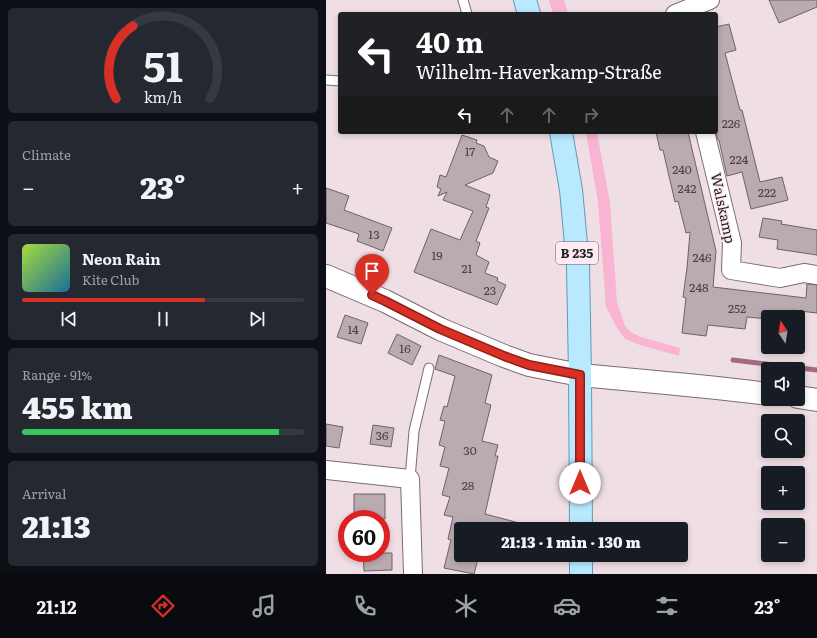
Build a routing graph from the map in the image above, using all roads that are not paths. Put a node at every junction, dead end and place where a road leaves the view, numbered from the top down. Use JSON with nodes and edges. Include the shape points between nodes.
{"nodes":[{"id":1,"x":463,"y":0,"type":"edge"},
{"id":2,"x":525,"y":0,"type":"edge"},
{"id":3,"x":670,"y":0,"type":"edge"},
{"id":4,"x":710,"y":0,"type":"edge"},
{"id":5,"x":466,"y":12,"type":"edge"},
{"id":6,"x":528,"y":12,"type":"edge"},
{"id":7,"x":674,"y":12,"type":"edge"},
{"id":8,"x":680,"y":12,"type":"edge"},
{"id":9,"x":326,"y":80,"type":"edge"},
{"id":10,"x":338,"y":81,"type":"edge"},
{"id":11,"x":561,"y":134,"type":"edge"},
{"id":12,"x":705,"y":134,"type":"edge"},
{"id":13,"x":817,"y":274,"type":"edge"},
{"id":14,"x":326,"y":276,"type":"edge"},
{"id":15,"x":429,"y":368,"type":"dead end"},
{"id":16,"x":580,"y":375,"type":"junction"},
{"id":17,"x":761,"y":393,"type":"edge"},
{"id":18,"x":805,"y":398,"type":"edge"},
{"id":19,"x":817,"y":400,"type":"edge"},
{"id":20,"x":326,"y":470,"type":"edge"},
{"id":21,"x":410,"y":479,"type":"junction"},
{"id":22,"x":580,"y":522,"type":"edge"},
{"id":23,"x":581,"y":562,"type":"edge"},
{"id":24,"x":413,"y":574,"type":"edge"},
{"id":25,"x":581,"y":574,"type":"edge"}],
"edges":[{"from":1,"to":5,"type":"lane"},
{"from":2,"to":6,"type":"main road"},
{"from":3,"to":7,"type":"street"},
{"from":4,"to":8,"type":"street"},
{"from":9,"to":10,"type":"lane"},
{"from":11,"to":16,"type":"main road","number":"B 235","via":[[571,190],[578,265]]},
{"from":12,"to":13,"type":"street","name":"Walskamp","via":[[732,243],[731,270],[780,278],[804,273]]},
{"from":14,"to":16,"type":"street","via":[[504,356],[529,365]]},
{"from":15,"to":21,"type":"lane","via":[[414,431]]},
{"from":16,"to":17,"type":"street"},
{"from":16,"to":22,"type":"main road","number":"B 235"},
{"from":18,"to":19,"type":"street"},
{"from":20,"to":21,"type":"street"},
{"from":21,"to":24,"type":"street"},
{"from":23,"to":25,"type":"main road"}]}
